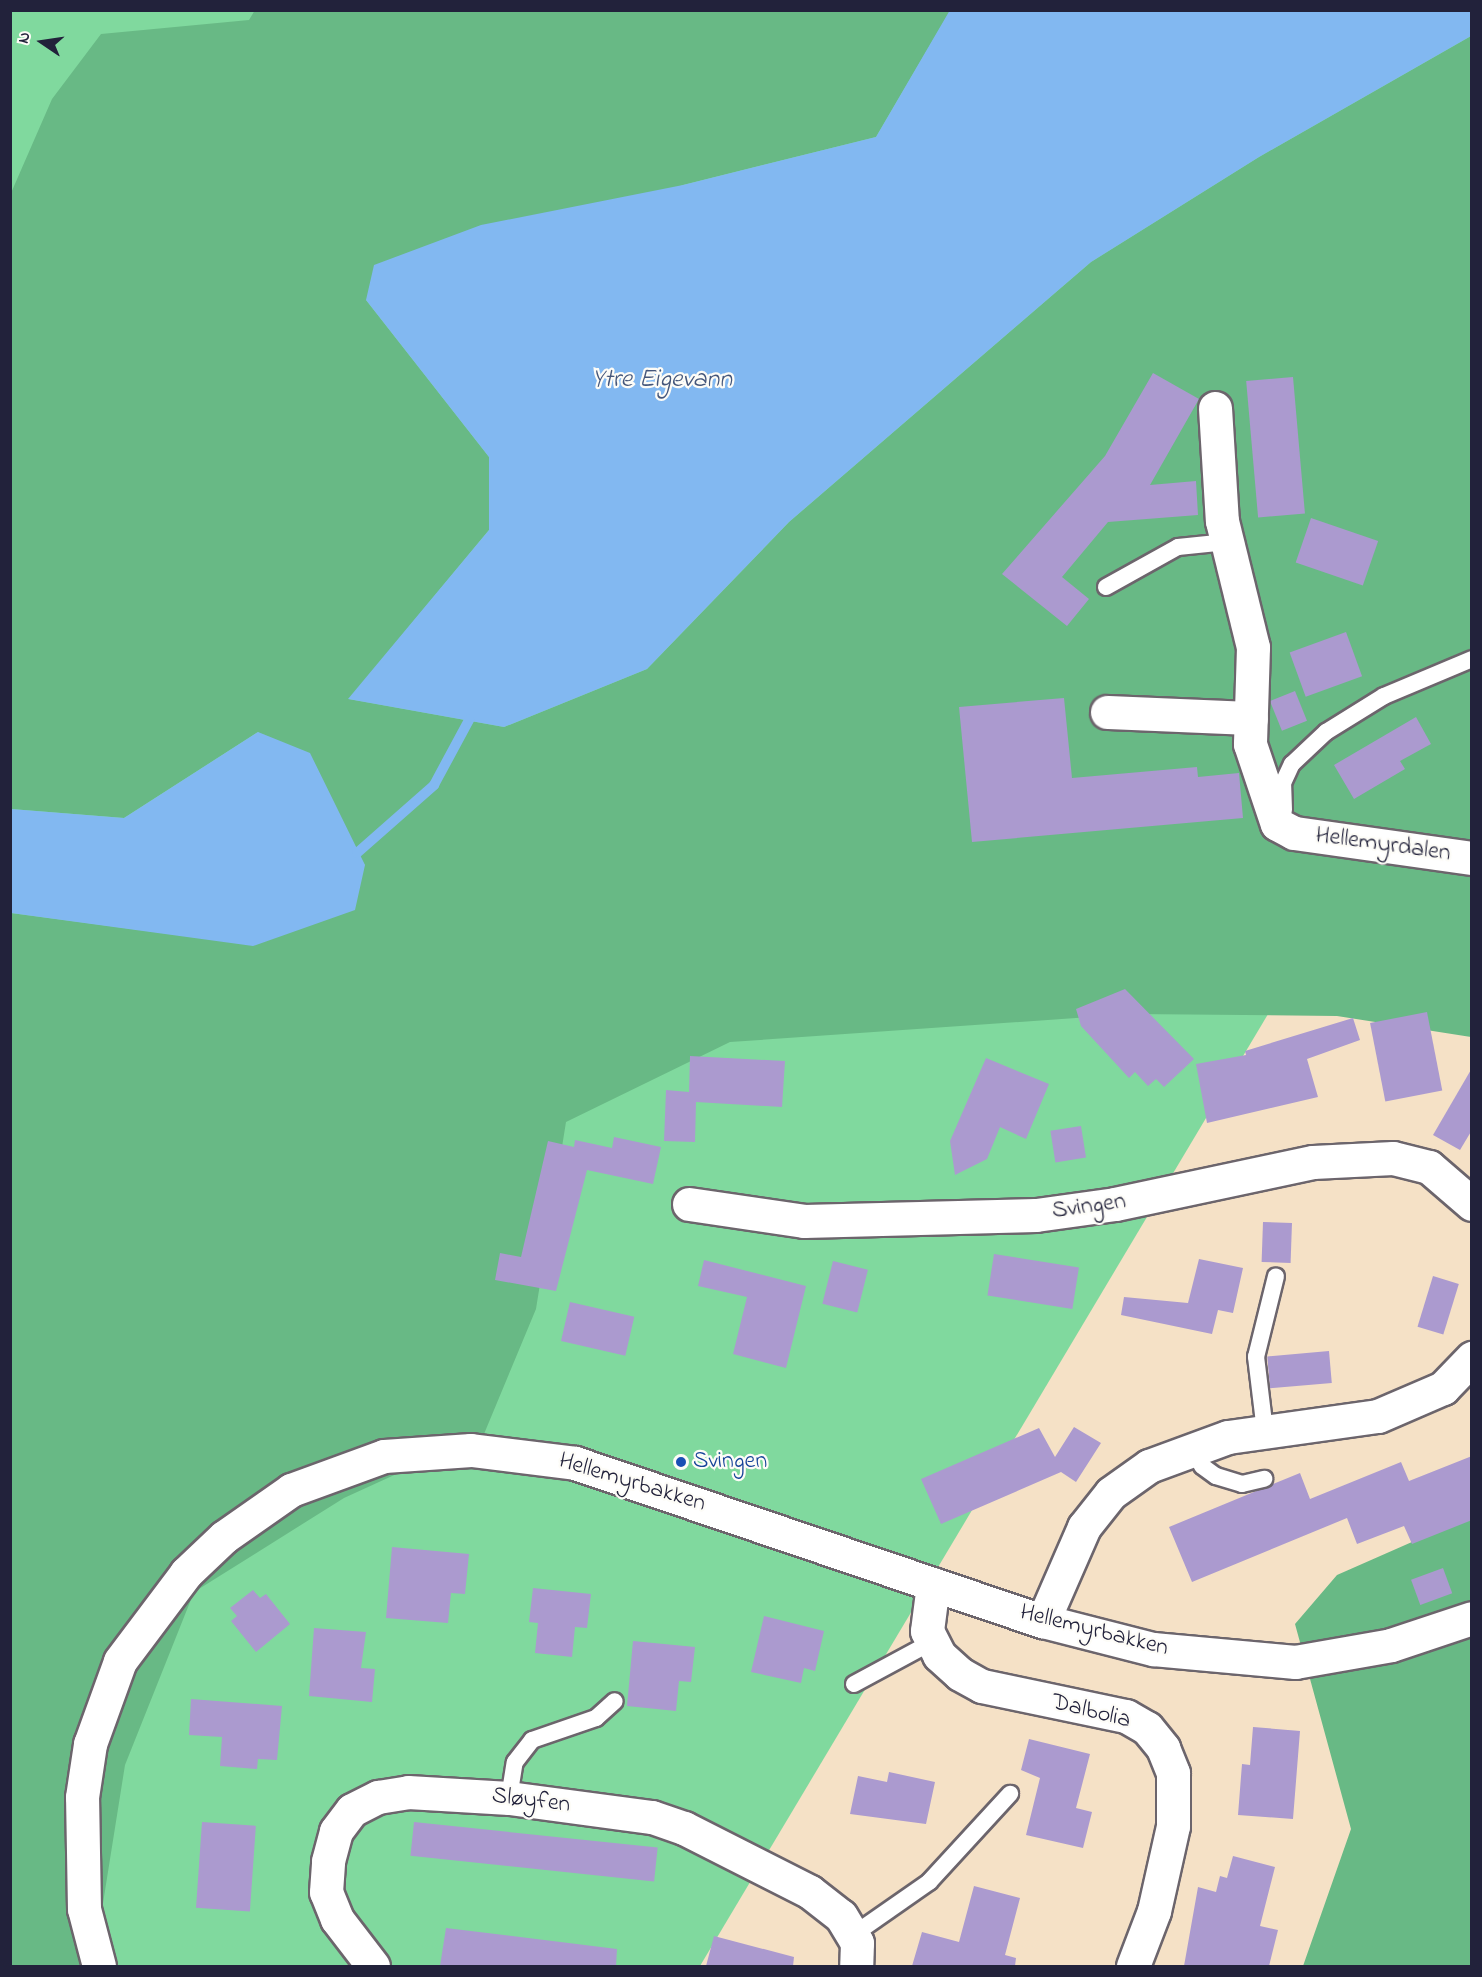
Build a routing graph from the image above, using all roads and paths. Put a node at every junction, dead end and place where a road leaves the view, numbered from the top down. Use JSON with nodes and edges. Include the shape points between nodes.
{"nodes":[{"id":1,"x":1215,"y":408,"type":"dead end"},
{"id":2,"x":1227,"y":542,"type":"junction"},
{"id":3,"x":1106,"y":587,"type":"dead end"},
{"id":4,"x":1472,"y":658,"type":"edge"},
{"id":5,"x":1107,"y":712,"type":"dead end"},
{"id":6,"x":1251,"y":718,"type":"junction"},
{"id":7,"x":1294,"y":833,"type":"junction"},
{"id":8,"x":1472,"y":858,"type":"edge"},
{"id":9,"x":689,"y":1204,"type":"dead end"},
{"id":10,"x":1472,"y":1204,"type":"edge"},
{"id":11,"x":1276,"y":1276,"type":"dead end"},
{"id":12,"x":1472,"y":1358,"type":"edge"},
{"id":13,"x":1265,"y":1431,"type":"junction"},
{"id":14,"x":1192,"y":1446,"type":"junction"},
{"id":15,"x":1264,"y":1479,"type":"dead end"},
{"id":16,"x":933,"y":1584,"type":"junction"},
{"id":17,"x":1472,"y":1617,"type":"edge"},
{"id":18,"x":1043,"y":1621,"type":"junction"},
{"id":19,"x":932,"y":1642,"type":"junction"},
{"id":20,"x":854,"y":1684,"type":"dead end"},
{"id":21,"x":615,"y":1701,"type":"dead end"},
{"id":22,"x":1010,"y":1794,"type":"dead end"},
{"id":23,"x":510,"y":1798,"type":"junction"},
{"id":24,"x":855,"y":1951,"type":"edge"},
{"id":25,"x":99,"y":1966,"type":"edge"},
{"id":26,"x":373,"y":1966,"type":"edge"},
{"id":27,"x":1133,"y":1966,"type":"edge"}],
"edges":[{"from":1,"to":2,"type":"street","name":"Hellemyrdalen"},
{"from":2,"to":3,"type":"lane","via":[[1178,547]]},
{"from":2,"to":6,"type":"street","name":"Hellemyrdalen","via":[[1250,623]]},
{"from":4,"to":7,"type":"lane","name":"Hellemyrdalen","via":[[1357,711],[1292,764],[1281,803]]},
{"from":5,"to":6,"type":"street"},
{"from":6,"to":7,"type":"street","name":"Hellemyrdalen","via":[[1250,744],[1269,810],[1277,824]]},
{"from":7,"to":8,"type":"street","name":"Hellemyrdalen"},
{"from":9,"to":10,"type":"street","name":"Svingen","via":[[804,1221],[1036,1215],[1115,1204],[1313,1162],[1394,1158],[1430,1167]]},
{"from":11,"to":13,"type":"lane","via":[[1256,1357]]},
{"from":12,"to":13,"type":"street","via":[[1443,1388],[1409,1406],[1378,1416]]},
{"from":13,"to":14,"type":"street"},
{"from":14,"to":15,"type":"lane","via":[[1202,1466],[1216,1476],[1242,1484]]},
{"from":14,"to":18,"type":"street","via":[[1149,1466],[1111,1493],[1084,1527]]},
{"from":16,"to":18,"type":"street","name":"Hellemyrbakken"},
{"from":16,"to":19,"type":"street","via":[[928,1609]]},
{"from":16,"to":25,"type":"street","name":"Hellemyrbakken","via":[[631,1477],[535,1455],[444,1449],[384,1456],[291,1490],[224,1537],[186,1574],[120,1661],[90,1744],[82,1797],[84,1910]]},
{"from":17,"to":18,"type":"street","name":"Hellemyrbakken","via":[[1391,1645],[1295,1662],[1153,1649]]},
{"from":19,"to":20,"type":"lane"},
{"from":19,"to":27,"type":"street","name":"Dalbolia","via":[[946,1661],[982,1686],[1126,1716],[1147,1728],[1163,1748],[1173,1773],[1173,1826],[1154,1911]]},
{"from":21,"to":23,"type":"lane","via":[[596,1719],[532,1740],[515,1762]]},
{"from":22,"to":24,"type":"lane","name":"Sløyfen","via":[[929,1882]]},
{"from":23,"to":24,"type":"street","name":"Sløyfen","via":[[652,1817],[684,1828],[810,1892],[841,1916]]},
{"from":23,"to":26,"type":"street","name":"Sløyfen","via":[[408,1792],[378,1797],[352,1810],[336,1831],[326,1892],[337,1919]]}]}
